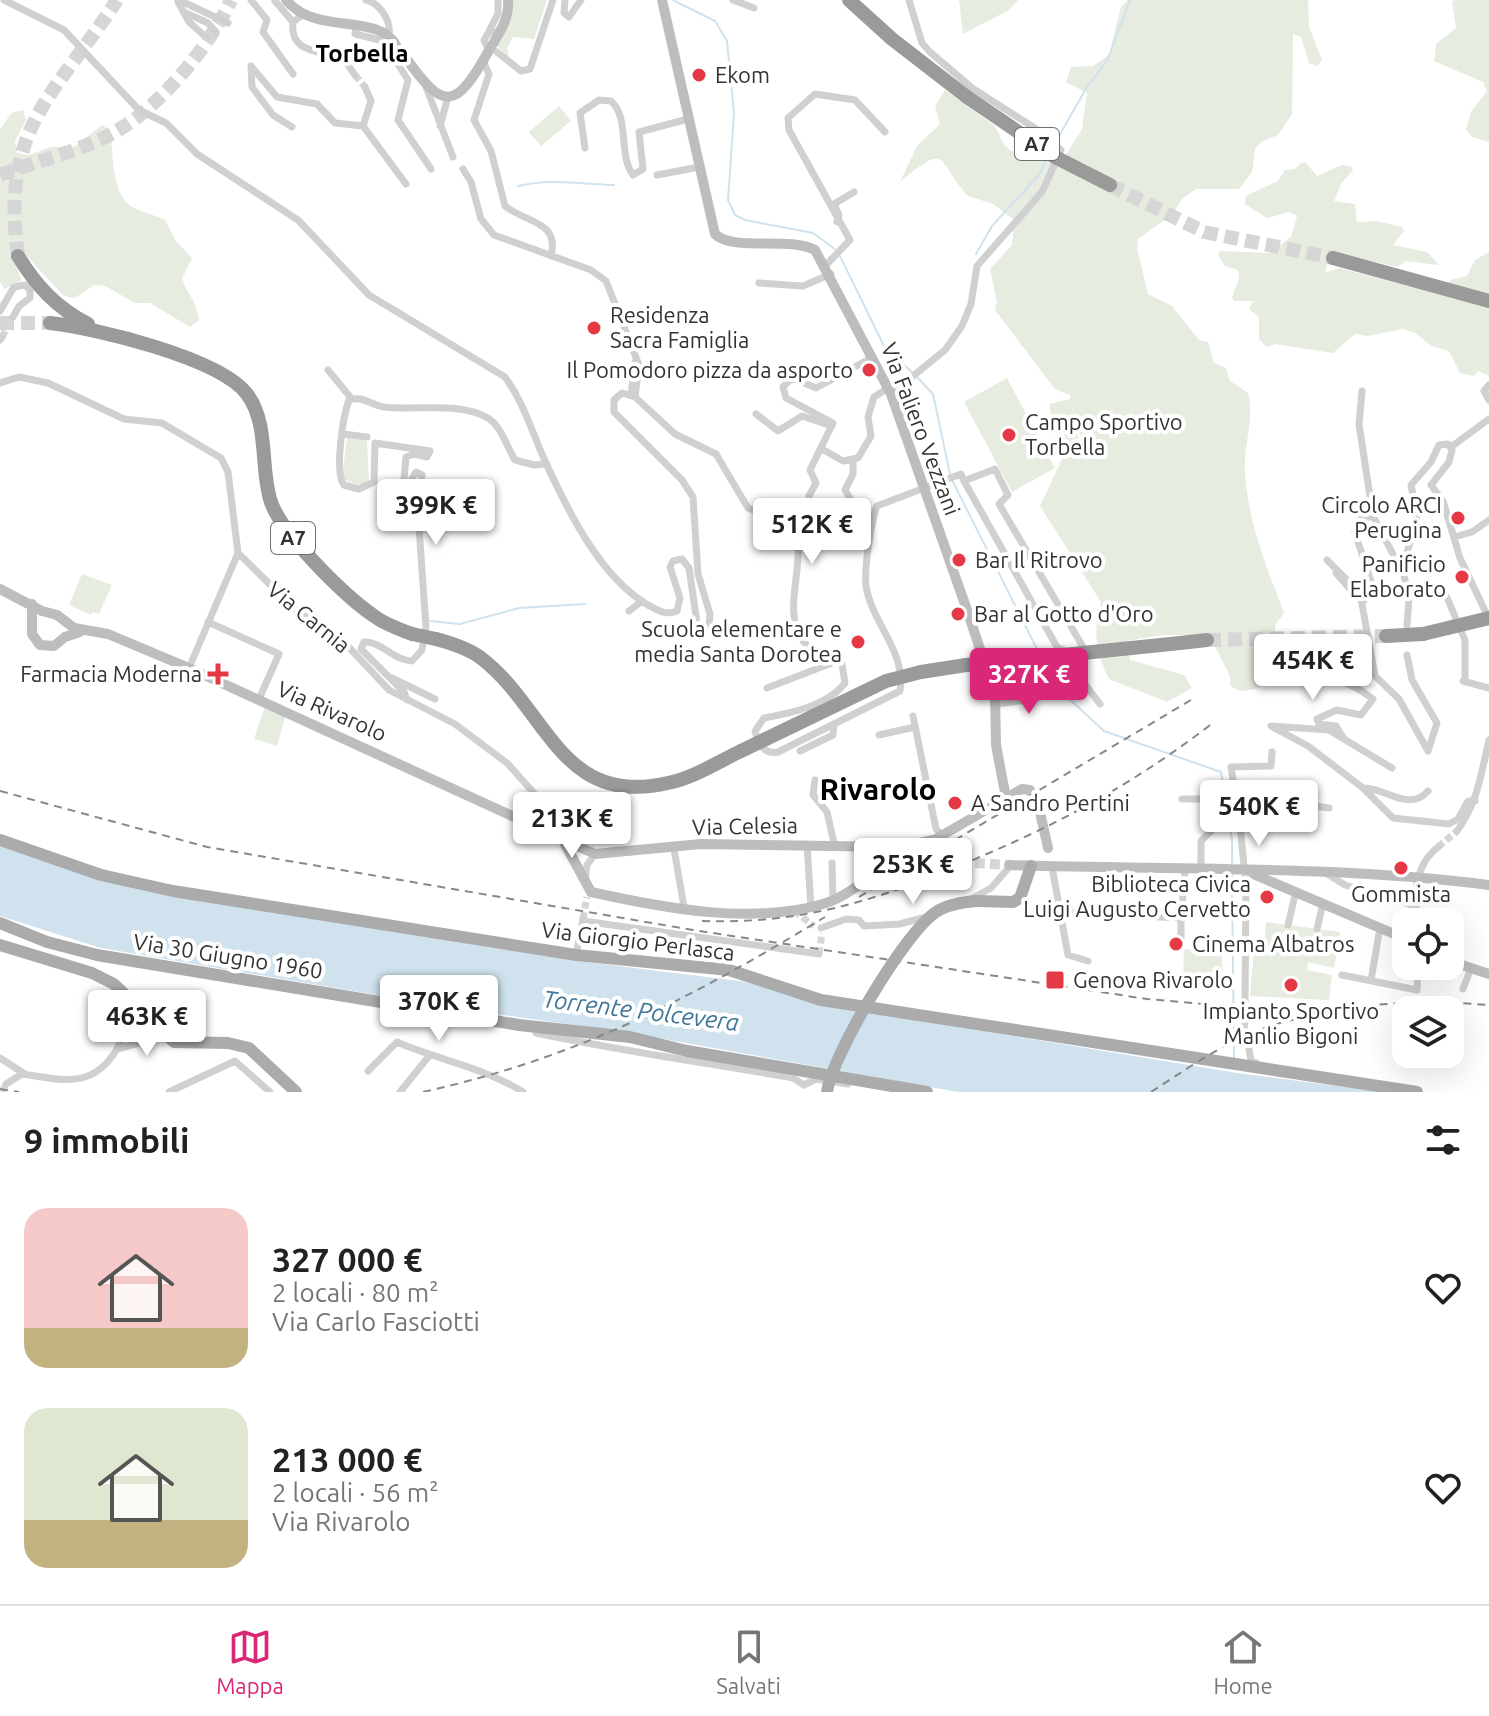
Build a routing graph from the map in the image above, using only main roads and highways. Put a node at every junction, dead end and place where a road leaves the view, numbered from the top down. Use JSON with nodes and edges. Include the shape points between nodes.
{"nodes":[{"id":1,"x":508,"y":0,"type":"edge"},
{"id":2,"x":849,"y":0,"type":"edge"},
{"id":3,"x":280,"y":1,"type":"edge"},
{"id":4,"x":659,"y":2,"type":"edge"},
{"id":5,"x":392,"y":48,"type":"tunnel mouth"},
{"id":6,"x":402,"y":61,"type":"tunnel mouth"},
{"id":7,"x":1110,"y":185,"type":"tunnel mouth"},
{"id":8,"x":18,"y":256,"type":"tunnel mouth"},
{"id":9,"x":1333,"y":258,"type":"tunnel mouth"},
{"id":10,"x":1489,"y":301,"type":"edge"},
{"id":11,"x":50,"y":323,"type":"tunnel mouth"},
{"id":12,"x":126,"y":341,"type":"junction"},
{"id":13,"x":0,"y":589,"type":"edge"},
{"id":14,"x":32,"y":604,"type":"junction"},
{"id":15,"x":46,"y":613,"type":"junction"},
{"id":16,"x":1489,"y":619,"type":"edge"},
{"id":17,"x":34,"y":621,"type":"junction"},
{"id":18,"x":65,"y":623,"type":"junction"},
{"id":19,"x":82,"y":631,"type":"junction"},
{"id":20,"x":1386,"y":636,"type":"tunnel mouth"},
{"id":21,"x":65,"y":637,"type":"junction"},
{"id":22,"x":1207,"y":640,"type":"tunnel mouth"},
{"id":23,"x":1006,"y":798,"type":"junction"},
{"id":24,"x":559,"y":838,"type":"junction"},
{"id":25,"x":0,"y":840,"type":"edge"},
{"id":26,"x":925,"y":842,"type":"junction"},
{"id":27,"x":899,"y":847,"type":"junction"},
{"id":28,"x":595,"y":854,"type":"joint"},
{"id":29,"x":1050,"y":857,"type":"junction"},
{"id":30,"x":925,"y":861,"type":"junction"},
{"id":31,"x":902,"y":862,"type":"junction"},
{"id":32,"x":960,"y":862,"type":"tunnel mouth"},
{"id":33,"x":1010,"y":865,"type":"tunnel mouth"},
{"id":34,"x":1035,"y":866,"type":"junction"},
{"id":35,"x":1271,"y":875,"type":"junction"},
{"id":36,"x":1489,"y":885,"type":"edge"},
{"id":37,"x":0,"y":923,"type":"edge"},
{"id":38,"x":1392,"y":933,"type":"edge"},
{"id":39,"x":0,"y":945,"type":"edge"},
{"id":40,"x":1464,"y":966,"type":"edge"},
{"id":41,"x":729,"y":970,"type":"junction"},
{"id":42,"x":1489,"y":974,"type":"edge"},
{"id":43,"x":871,"y":1002,"type":"junction"},
{"id":44,"x":1125,"y":1048,"type":"junction"},
{"id":45,"x":296,"y":1092,"type":"edge"},
{"id":46,"x":827,"y":1092,"type":"edge"},
{"id":47,"x":927,"y":1092,"type":"edge"},
{"id":48,"x":1417,"y":1092,"type":"edge"}],
"edges":[{"from":1,"to":6,"type":"main road","via":[[507,18],[466,88],[448,97],[426,87]]},
{"from":2,"to":7,"type":"highway","number":"A7","bridge":true,"via":[[967,97],[1055,157]]},
{"from":3,"to":5,"type":"main road","via":[[297,19],[389,34]]},
{"from":4,"to":23,"type":"main road","name":"Via Faliero Vezzani","via":[[718,237],[815,250],[830,266],[889,391],[992,682]]},
{"from":8,"to":12,"type":"highway","number":"A7","via":[[66,312]]},
{"from":9,"to":10,"type":"highway"},
{"from":11,"to":12,"type":"highway","number":"A7"},
{"from":12,"to":22,"type":"highway","number":"A7","bridge":true,"via":[[204,363],[236,381],[255,407],[270,499],[286,530],[361,606],[388,625],[464,648],[490,666],[559,751],[597,779],[627,787],[669,783],[886,681],[921,672]]},
{"from":13,"to":14,"type":"main road","name":"Via Rivarolo"},
{"from":14,"to":15,"type":"main road","name":"Via Rivarolo"},
{"from":14,"to":17,"type":"main road"},
{"from":15,"to":17,"type":"main road"},
{"from":15,"to":18,"type":"main road","name":"Via Rivarolo"},
{"from":16,"to":20,"type":"highway","bridge":true,"via":[[1423,634]]},
{"from":17,"to":21,"type":"main road","via":[[32,634],[40,645],[54,646]]},
{"from":18,"to":19,"type":"main road","name":"Via Rivarolo"},
{"from":18,"to":21,"type":"main road"},
{"from":19,"to":21,"type":"main road"},
{"from":19,"to":24,"type":"main road","name":"Via Rivarolo","via":[[108,634],[189,668]]},
{"from":23,"to":26,"type":"main road","name":"Via Celesia"},
{"from":23,"to":29,"type":"main road","name":"Via Celesia","via":[[1022,789],[1033,794]]},
{"from":24,"to":28,"type":"main road","name":"Via Rivarolo"},
{"from":24,"to":31,"type":"main road","via":[[585,886],[684,907],[764,914],[833,901]]},
{"from":25,"to":41,"type":"main road","name":"Via Giorgio Perlasca","via":[[101,875],[173,891],[576,955]]},
{"from":26,"to":27,"type":"main road","name":"Via Celesia"},
{"from":26,"to":30,"type":"main road"},
{"from":27,"to":28,"type":"main road","name":"Via Celesia","via":[[701,844]]},
{"from":27,"to":31,"type":"main road","via":[[905,853]]},
{"from":29,"to":34,"type":"main road"},
{"from":29,"to":35,"type":"main road","via":[[1065,867]]},
{"from":30,"to":31,"type":"main road"},
{"from":30,"to":32,"type":"main road"},
{"from":33,"to":34,"type":"main road"},
{"from":34,"to":43,"type":"main road","bridge":true,"via":[[1013,902],[943,908],[921,924]]},
{"from":35,"to":36,"type":"main road","via":[[1294,871],[1419,876]]},
{"from":35,"to":38,"type":"main road"},
{"from":37,"to":47,"type":"main road","name":"Via 30 Giugno 1960","via":[[97,955],[519,1025],[630,1037]]},
{"from":39,"to":45,"type":"main road","via":[[92,973],[122,989],[165,1036],[182,1044],[249,1048]]},
{"from":40,"to":42,"type":"main road"},
{"from":41,"to":43,"type":"main road"},
{"from":41,"to":44,"type":"main road","name":"Via Giorgio Perlasca","via":[[821,1000]]},
{"from":43,"to":44,"type":"main road","via":[[1092,1036]]},
{"from":43,"to":46,"type":"main road","bridge":true,"via":[[833,1069]]},
{"from":44,"to":48,"type":"main road","name":"Via Giorgio Perlasca"}]}
